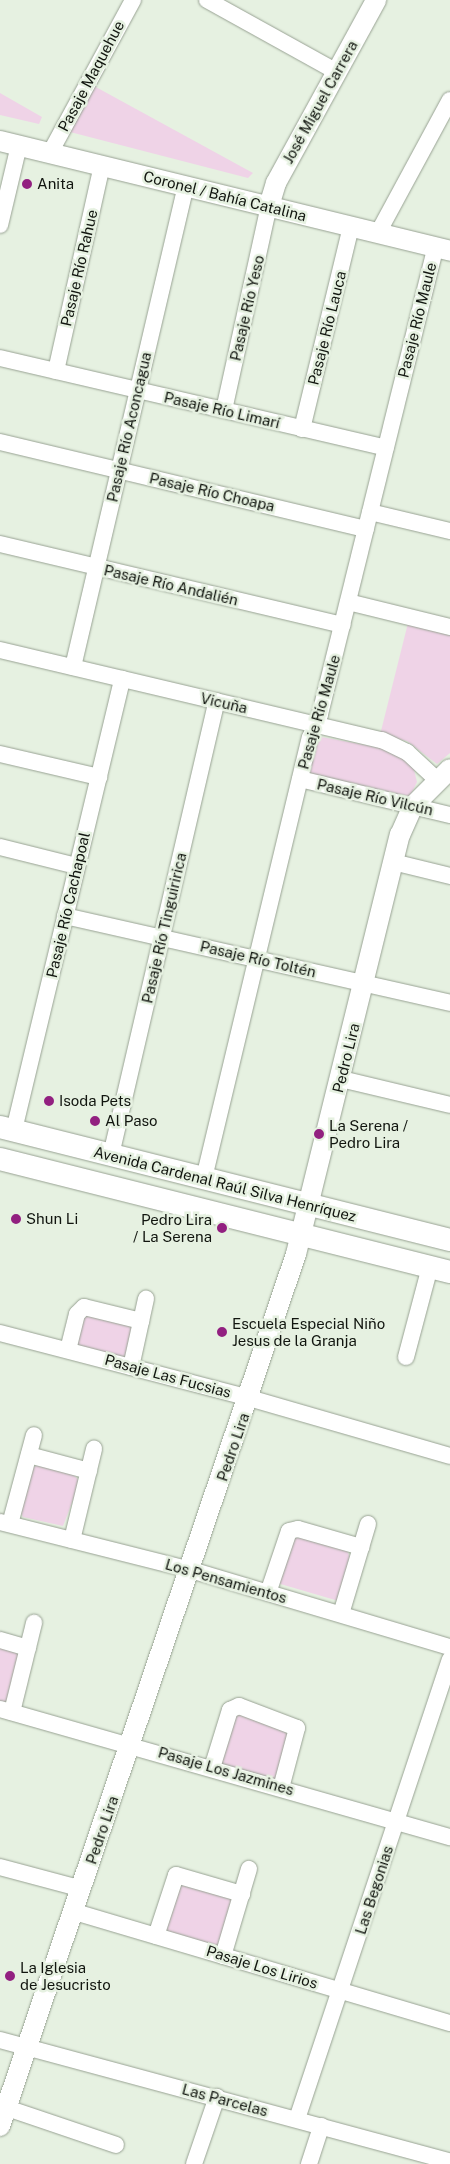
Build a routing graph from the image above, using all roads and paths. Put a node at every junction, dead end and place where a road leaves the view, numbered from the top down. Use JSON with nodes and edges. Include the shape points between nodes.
{"nodes":[{"id":1,"x":132,"y":0,"type":"edge"},
{"id":2,"x":207,"y":0,"type":"edge"},
{"id":3,"x":376,"y":0,"type":"edge"},
{"id":4,"x":337,"y":72,"type":"junction"},
{"id":5,"x":450,"y":100,"type":"edge"},
{"id":6,"x":10,"y":143,"type":"edge"},
{"id":7,"x":50,"y":153,"type":"junction"},
{"id":8,"x":102,"y":166,"type":"junction"},
{"id":9,"x":186,"y":186,"type":"junction"},
{"id":10,"x":269,"y":206,"type":"junction"},
{"id":11,"x":0,"y":225,"type":"edge"},
{"id":12,"x":351,"y":226,"type":"junction"},
{"id":13,"x":378,"y":233,"type":"junction"},
{"id":14,"x":443,"y":249,"type":"edge"},
{"id":15,"x":0,"y":358,"type":"edge"},
{"id":16,"x":56,"y":371,"type":"junction"},
{"id":17,"x":138,"y":390,"type":"junction"},
{"id":18,"x":224,"y":410,"type":"junction"},
{"id":19,"x":302,"y":429,"type":"junction"},
{"id":20,"x":0,"y":442,"type":"edge"},
{"id":21,"x":386,"y":448,"type":"junction"},
{"id":22,"x":119,"y":470,"type":"junction"},
{"id":23,"x":370,"y":512,"type":"junction"},
{"id":24,"x":366,"y":529,"type":"junction"},
{"id":25,"x":449,"y":529,"type":"edge"},
{"id":26,"x":0,"y":544,"type":"edge"},
{"id":27,"x":96,"y":567,"type":"junction"},
{"id":28,"x":348,"y":602,"type":"junction"},
{"id":29,"x":342,"y":625,"type":"junction"},
{"id":30,"x":450,"y":627,"type":"edge"},
{"id":31,"x":0,"y":650,"type":"edge"},
{"id":32,"x":73,"y":667,"type":"junction"},
{"id":33,"x":122,"y":679,"type":"junction"},
{"id":34,"x":217,"y":701,"type":"junction"},
{"id":35,"x":316,"y":724,"type":"junction"},
{"id":36,"x":0,"y":754,"type":"edge"},
{"id":37,"x":444,"y":774,"type":"edge"},
{"id":38,"x":99,"y":777,"type":"junction"},
{"id":39,"x":300,"y":780,"type":"junction"},
{"id":40,"x":414,"y":806,"type":"junction"},
{"id":41,"x":450,"y":815,"type":"edge"},
{"id":42,"x":0,"y":848,"type":"edge"},
{"id":43,"x":393,"y":862,"type":"junction"},
{"id":44,"x":77,"y":866,"type":"junction"},
{"id":45,"x":450,"y":876,"type":"edge"},
{"id":46,"x":66,"y":916,"type":"junction"},
{"id":47,"x":162,"y":937,"type":"junction"},
{"id":48,"x":257,"y":959,"type":"junction"},
{"id":49,"x":364,"y":984,"type":"junction"},
{"id":50,"x":450,"y":1003,"type":"edge"},
{"id":51,"x":341,"y":1079,"type":"junction"},
{"id":52,"x":450,"y":1105,"type":"edge"},
{"id":53,"x":7,"y":1129,"type":"edge"},
{"id":54,"x":111,"y":1155,"type":"junction"},
{"id":55,"x":0,"y":1159,"type":"edge"},
{"id":56,"x":204,"y":1178,"type":"junction"},
{"id":57,"x":310,"y":1205,"type":"junction"},
{"id":58,"x":302,"y":1235,"type":"junction"},
{"id":59,"x":450,"y":1240,"type":"edge"},
{"id":60,"x":440,"y":1269,"type":"edge"},
{"id":61,"x":146,"y":1298,"type":"dead end"},
{"id":62,"x":141,"y":1321,"type":"junction"},
{"id":63,"x":0,"y":1333,"type":"edge"},
{"id":64,"x":68,"y":1350,"type":"junction"},
{"id":65,"x":406,"y":1357,"type":"dead end"},
{"id":66,"x":131,"y":1367,"type":"junction"},
{"id":67,"x":249,"y":1398,"type":"junction"},
{"id":68,"x":34,"y":1435,"type":"dead end"},
{"id":69,"x":94,"y":1449,"type":"dead end"},
{"id":70,"x":29,"y":1455,"type":"junction"},
{"id":71,"x":450,"y":1456,"type":"edge"},
{"id":72,"x":89,"y":1471,"type":"junction"},
{"id":73,"x":5,"y":1523,"type":"edge"},
{"id":74,"x":368,"y":1524,"type":"dead end"},
{"id":75,"x":72,"y":1540,"type":"junction"},
{"id":76,"x":361,"y":1547,"type":"junction"},
{"id":77,"x":191,"y":1570,"type":"junction"},
{"id":78,"x":268,"y":1593,"type":"junction"},
{"id":79,"x":341,"y":1614,"type":"junction"},
{"id":80,"x":34,"y":1623,"type":"dead end"},
{"id":81,"x":0,"y":1640,"type":"edge"},
{"id":82,"x":450,"y":1646,"type":"edge"},
{"id":83,"x":28,"y":1648,"type":"junction"},
{"id":84,"x":450,"y":1660,"type":"edge"},
{"id":85,"x":6,"y":1711,"type":"edge"},
{"id":86,"x":132,"y":1744,"type":"junction"},
{"id":87,"x":212,"y":1768,"type":"junction"},
{"id":88,"x":281,"y":1788,"type":"junction"},
{"id":89,"x":396,"y":1822,"type":"junction"},
{"id":90,"x":450,"y":1837,"type":"edge"},
{"id":91,"x":0,"y":1867,"type":"edge"},
{"id":92,"x":249,"y":1869,"type":"dead end"},
{"id":93,"x":82,"y":1889,"type":"junction"},
{"id":94,"x":242,"y":1894,"type":"junction"},
{"id":95,"x":75,"y":1912,"type":"junction"},
{"id":96,"x":156,"y":1936,"type":"junction"},
{"id":97,"x":223,"y":1956,"type":"junction"},
{"id":98,"x":340,"y":1990,"type":"junction"},
{"id":99,"x":450,"y":2023,"type":"edge"},
{"id":100,"x":0,"y":2040,"type":"edge"},
{"id":101,"x":28,"y":2049,"type":"junction"},
{"id":102,"x":217,"y":2098,"type":"junction"},
{"id":103,"x":7,"y":2108,"type":"junction"},
{"id":104,"x":297,"y":2119,"type":"junction"},
{"id":105,"x":0,"y":2126,"type":"edge"},
{"id":106,"x":321,"y":2126,"type":"junction"},
{"id":107,"x":116,"y":2145,"type":"dead end"},
{"id":108,"x":417,"y":2158,"type":"edge"},
{"id":109,"x":450,"y":2161,"type":"edge"},
{"id":110,"x":194,"y":2164,"type":"edge"},
{"id":111,"x":309,"y":2164,"type":"edge"}],
"edges":[{"from":1,"to":7,"type":"street","name":"Pasaje Maquehue"},
{"from":2,"to":4,"type":"street"},
{"from":3,"to":4,"type":"street","name":"José Miguel Carrera"},
{"from":4,"to":10,"type":"street","name":"José Miguel Carrera","via":[[276,183]]},
{"from":5,"to":13,"type":"street"},
{"from":6,"to":7,"type":"street","name":"Coronel / Bahía Catalina"},
{"from":6,"to":11,"type":"street"},
{"from":7,"to":8,"type":"street","name":"Coronel / Bahía Catalina"},
{"from":8,"to":9,"type":"street","name":"Coronel / Bahía Catalina"},
{"from":8,"to":16,"type":"street","name":"Pasaje Río Rahue"},
{"from":9,"to":10,"type":"street","name":"Coronel / Bahía Catalina"},
{"from":9,"to":17,"type":"street","name":"Pasaje Río Aconcagua"},
{"from":10,"to":12,"type":"street","name":"Coronel / Bahía Catalina"},
{"from":10,"to":18,"type":"street","name":"Pasaje Río Yeso"},
{"from":12,"to":13,"type":"street","name":"Coronel / Bahía Catalina"},
{"from":12,"to":19,"type":"street","name":"Pasaje Río Lauca"},
{"from":13,"to":14,"type":"street","name":"Coronel / Bahía Catalina"},
{"from":14,"to":21,"type":"street","name":"Pasaje Río Maule"},
{"from":15,"to":16,"type":"street","name":"Pasaje Río Limarí"},
{"from":16,"to":17,"type":"street","name":"Pasaje Río Limarí"},
{"from":17,"to":18,"type":"street","name":"Pasaje Río Limarí"},
{"from":17,"to":22,"type":"street","name":"Pasaje Río Aconcagua"},
{"from":18,"to":19,"type":"street","name":"Pasaje Río Limarí"},
{"from":19,"to":21,"type":"street","name":"Pasaje Río Limarí"},
{"from":20,"to":22,"type":"street","name":"Pasaje Río Choapa"},
{"from":21,"to":23,"type":"street","name":"Pasaje Río Maule"},
{"from":22,"to":24,"type":"street","name":"Pasaje Río Choapa"},
{"from":22,"to":27,"type":"street","name":"Pasaje Río Aconcagua"},
{"from":23,"to":24,"type":"street","name":"Pasaje Río Maule"},
{"from":23,"to":25,"type":"street"},
{"from":24,"to":28,"type":"street","name":"Pasaje Río Maule"},
{"from":26,"to":27,"type":"street","name":"Pasaje Río Andalién"},
{"from":27,"to":29,"type":"street","name":"Pasaje Río Andalién"},
{"from":27,"to":32,"type":"street","name":"Pasaje Río Aconcagua"},
{"from":28,"to":29,"type":"street","name":"Pasaje Río Maule"},
{"from":28,"to":30,"type":"street"},
{"from":29,"to":35,"type":"street","name":"Pasaje Río Maule"},
{"from":31,"to":32,"type":"street","name":"Vicuña"},
{"from":32,"to":33,"type":"street","name":"Vicuña"},
{"from":33,"to":34,"type":"street","name":"Vicuña"},
{"from":33,"to":38,"type":"street","name":"Pasaje Río Cachapoal"},
{"from":34,"to":35,"type":"street","name":"Vicuña"},
{"from":34,"to":47,"type":"street","name":"Pasaje Río Tinguiririca"},
{"from":35,"to":37,"type":"street","name":"Vicuña","via":[[396,745]]},
{"from":35,"to":39,"type":"street","name":"Pasaje Río Maule"},
{"from":36,"to":38,"type":"street"},
{"from":37,"to":40,"type":"street","name":"Pedro Lira"},
{"from":38,"to":44,"type":"street","name":"Pasaje Río Cachapoal"},
{"from":39,"to":40,"type":"street","name":"Pasaje Río Vilcún"},
{"from":39,"to":48,"type":"street","name":"Pasaje Río Maule"},
{"from":40,"to":41,"type":"street","name":"Pasaje Río Vilcún"},
{"from":40,"to":43,"type":"street","name":"Pedro Lira"},
{"from":42,"to":44,"type":"street"},
{"from":43,"to":45,"type":"street"},
{"from":43,"to":49,"type":"street","name":"Pedro Lira"},
{"from":44,"to":46,"type":"street","name":"Pasaje Río Cachapoal"},
{"from":46,"to":47,"type":"street","name":"Pasaje Río Toltén"},
{"from":46,"to":53,"type":"street","name":"Pasaje Río Cachapoal"},
{"from":47,"to":48,"type":"street","name":"Pasaje Río Toltén"},
{"from":47,"to":54,"type":"street","name":"Pasaje Río Tinguiririca"},
{"from":48,"to":49,"type":"street","name":"Pasaje Río Toltén"},
{"from":48,"to":56,"type":"street","name":"Pasaje Río Maule"},
{"from":49,"to":50,"type":"street","name":"Pasaje Río Toltén"},
{"from":49,"to":51,"type":"street","name":"Pedro Lira"},
{"from":51,"to":52,"type":"street"},
{"from":51,"to":57,"type":"street","name":"Pedro Lira"},
{"from":53,"to":54,"type":"main road","name":"Avenida Cardenal Raúl Silva Henríquez"},
{"from":54,"to":56,"type":"main road","name":"Avenida Cardenal Raúl Silva Henríquez"},
{"from":55,"to":58,"type":"main road","name":"Avenida Cardenal Raúl Silva Henríquez"},
{"from":56,"to":57,"type":"main road","name":"Avenida Cardenal Raúl Silva Henríquez"},
{"from":57,"to":58,"type":"street","name":"Pedro Lira"},
{"from":57,"to":59,"type":"main road","name":"Avenida Cardenal Raúl Silva Henríquez"},
{"from":58,"to":60,"type":"main road","name":"Avenida Cardenal Raúl Silva Henríquez"},
{"from":58,"to":67,"type":"street","name":"Pedro Lira"},
{"from":60,"to":65,"type":"street"},
{"from":61,"to":62,"type":"street"},
{"from":62,"to":64,"type":"street","via":[[84,1307],[76,1314]]},
{"from":62,"to":66,"type":"street"},
{"from":63,"to":64,"type":"street","name":"Pasaje Las Fucsias"},
{"from":64,"to":66,"type":"street","name":"Pasaje Las Fucsias"},
{"from":66,"to":67,"type":"street","name":"Pasaje Las Fucsias"},
{"from":67,"to":71,"type":"street","name":"Pasaje Las Fucsias"},
{"from":67,"to":77,"type":"street","name":"Pedro Lira"},
{"from":68,"to":70,"type":"street"},
{"from":69,"to":72,"type":"street"},
{"from":70,"to":72,"type":"street"},
{"from":70,"to":73,"type":"street"},
{"from":72,"to":75,"type":"street"},
{"from":73,"to":75,"type":"street","name":"Los Pensamientos"},
{"from":74,"to":76,"type":"street"},
{"from":75,"to":77,"type":"street","name":"Los Pensamientos"},
{"from":76,"to":78,"type":"street","via":[[298,1529],[290,1531]]},
{"from":76,"to":79,"type":"street"},
{"from":77,"to":78,"type":"street","name":"Los Pensamientos"},
{"from":77,"to":86,"type":"street","name":"Pedro Lira"},
{"from":78,"to":79,"type":"street","name":"Los Pensamientos"},
{"from":79,"to":82,"type":"street","name":"Los Pensamientos"},
{"from":80,"to":83,"type":"street"},
{"from":81,"to":83,"type":"street"},
{"from":83,"to":85,"type":"street"},
{"from":84,"to":89,"type":"street","name":"Las Begonias"},
{"from":85,"to":86,"type":"street","name":"Pasaje Los Jazmines"},
{"from":86,"to":87,"type":"street","name":"Pasaje Los Jazmines"},
{"from":86,"to":93,"type":"street","name":"Pedro Lira"},
{"from":87,"to":88,"type":"street","name":"Pasaje Los Jazmines"},
{"from":87,"to":88,"type":"street","via":[[230,1710],[239,1706],[298,1728]]},
{"from":88,"to":89,"type":"street","name":"Pasaje Los Jazmines"},
{"from":89,"to":90,"type":"street","name":"Pasaje Los Jazmines"},
{"from":89,"to":98,"type":"street","name":"Las Begonias"},
{"from":91,"to":93,"type":"street"},
{"from":92,"to":94,"type":"street"},
{"from":93,"to":95,"type":"street","name":"Pedro Lira"},
{"from":94,"to":96,"type":"street","via":[[176,1875]]},
{"from":94,"to":97,"type":"street"},
{"from":95,"to":96,"type":"street","name":"Pasaje Los Lirios"},
{"from":95,"to":101,"type":"street","name":"Pedro Lira"},
{"from":96,"to":97,"type":"street","name":"Pasaje Los Lirios"},
{"from":97,"to":98,"type":"street","name":"Pasaje Los Lirios"},
{"from":98,"to":99,"type":"street","name":"Pasaje Los Lirios"},
{"from":98,"to":104,"type":"street","name":"Las Begonias"},
{"from":100,"to":101,"type":"street","name":"Las Parcelas"},
{"from":101,"to":102,"type":"street","name":"Las Parcelas"},
{"from":101,"to":103,"type":"street","name":"Pedro Lira"},
{"from":102,"to":104,"type":"street","name":"Las Parcelas"},
{"from":102,"to":110,"type":"street"},
{"from":103,"to":105,"type":"street","name":"Pedro Lira"},
{"from":103,"to":107,"type":"street"},
{"from":104,"to":106,"type":"street","name":"Las Parcelas"},
{"from":106,"to":108,"type":"street","name":"Las Parcelas"},
{"from":106,"to":111,"type":"street"},
{"from":108,"to":109,"type":"street","name":"Las Parcelas"}]}
